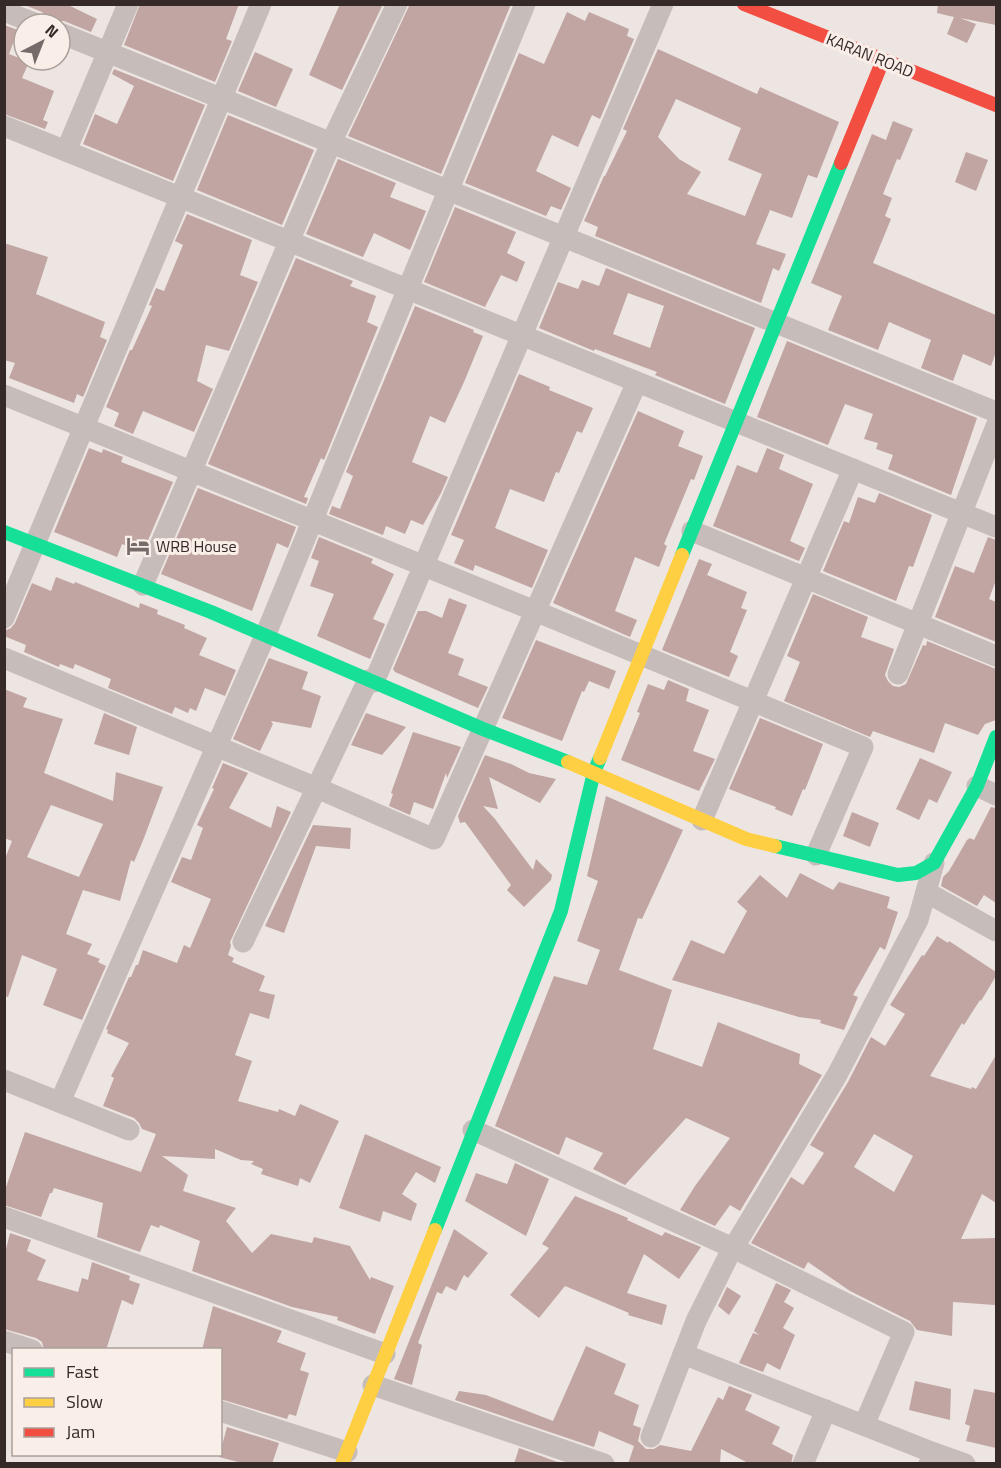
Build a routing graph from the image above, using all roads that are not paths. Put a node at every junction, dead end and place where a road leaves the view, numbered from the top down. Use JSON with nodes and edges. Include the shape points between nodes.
{"nodes":[{"id":1,"x":128,"y":4,"type":"edge"},
{"id":2,"x":261,"y":4,"type":"edge"},
{"id":3,"x":397,"y":4,"type":"edge"},
{"id":4,"x":525,"y":4,"type":"edge"},
{"id":5,"x":663,"y":4,"type":"edge"},
{"id":6,"x":744,"y":4,"type":"edge"},
{"id":7,"x":775,"y":10,"type":"edge"},
{"id":8,"x":72,"y":38,"type":"edge"},
{"id":9,"x":108,"y":53,"type":"junction"},
{"id":10,"x":883,"y":60,"type":"junction"},
{"id":11,"x":222,"y":99,"type":"junction"},
{"id":12,"x":996,"y":105,"type":"edge"},
{"id":13,"x":4,"y":126,"type":"edge"},
{"id":14,"x":331,"y":143,"type":"junction"},
{"id":15,"x":66,"y":151,"type":"junction"},
{"id":16,"x":448,"y":191,"type":"junction"},
{"id":17,"x":180,"y":197,"type":"junction"},
{"id":18,"x":564,"y":237,"type":"junction"},
{"id":19,"x":289,"y":241,"type":"junction"},
{"id":20,"x":408,"y":289,"type":"junction"},
{"id":21,"x":776,"y":323,"type":"junction"},
{"id":22,"x":522,"y":335,"type":"junction"},
{"id":23,"x":637,"y":382,"type":"junction"},
{"id":24,"x":4,"y":395,"type":"edge"},
{"id":25,"x":996,"y":412,"type":"edge"},
{"id":26,"x":736,"y":422,"type":"junction"},
{"id":27,"x":996,"y":426,"type":"edge"},
{"id":28,"x":84,"y":428,"type":"junction"},
{"id":29,"x":853,"y":469,"type":"junction"},
{"id":30,"x":191,"y":471,"type":"junction"},
{"id":31,"x":963,"y":514,"type":"junction"},
{"id":32,"x":312,"y":521,"type":"junction"},
{"id":33,"x":996,"y":527,"type":"edge"},
{"id":34,"x":692,"y":531,"type":"junction"},
{"id":35,"x":4,"y":532,"type":"edge"},
{"id":36,"x":35,"y":544,"type":"junction"},
{"id":37,"x":424,"y":566,"type":"junction"},
{"id":38,"x":806,"y":578,"type":"junction"},
{"id":39,"x":143,"y":585,"type":"junction"},
{"id":40,"x":535,"y":611,"type":"junction"},
{"id":41,"x":4,"y":618,"type":"edge"},
{"id":42,"x":918,"y":623,"type":"junction"},
{"id":43,"x":265,"y":636,"type":"junction"},
{"id":44,"x":642,"y":655,"type":"junction"},
{"id":45,"x":996,"y":656,"type":"edge"},
{"id":46,"x":4,"y":658,"type":"edge"},
{"id":47,"x":898,"y":674,"type":"dead end"},
{"id":48,"x":371,"y":681,"type":"junction"},
{"id":49,"x":753,"y":701,"type":"junction"},
{"id":50,"x":483,"y":729,"type":"junction"},
{"id":51,"x":996,"y":737,"type":"edge"},
{"id":52,"x":216,"y":746,"type":"junction"},
{"id":53,"x":594,"y":772,"type":"junction"},
{"id":54,"x":976,"y":786,"type":"junction"},
{"id":55,"x":317,"y":788,"type":"junction"},
{"id":56,"x":996,"y":795,"type":"edge"},
{"id":57,"x":702,"y":820,"type":"junction"},
{"id":58,"x":816,"y":855,"type":"junction"},
{"id":59,"x":934,"y":863,"type":"junction"},
{"id":60,"x":926,"y":892,"type":"junction"},
{"id":61,"x":996,"y":931,"type":"edge"},
{"id":62,"x":243,"y":942,"type":"dead end"},
{"id":63,"x":4,"y":1080,"type":"edge"},
{"id":64,"x":60,"y":1102,"type":"junction"},
{"id":65,"x":129,"y":1130,"type":"dead end"},
{"id":66,"x":473,"y":1130,"type":"junction"},
{"id":67,"x":4,"y":1217,"type":"edge"},
{"id":68,"x":733,"y":1248,"type":"junction"},
{"id":69,"x":4,"y":1341,"type":"edge"},
{"id":70,"x":26,"y":1348,"type":"edge"},
{"id":71,"x":385,"y":1354,"type":"junction"},
{"id":72,"x":683,"y":1354,"type":"junction"},
{"id":73,"x":373,"y":1385,"type":"junction"},
{"id":74,"x":826,"y":1410,"type":"junction"},
{"id":75,"x":222,"y":1412,"type":"edge"},
{"id":76,"x":864,"y":1425,"type":"junction"},
{"id":77,"x":651,"y":1437,"type":"dead end"},
{"id":78,"x":345,"y":1458,"type":"edge"},
{"id":79,"x":931,"y":1458,"type":"edge"},
{"id":80,"x":604,"y":1464,"type":"edge"},
{"id":81,"x":803,"y":1464,"type":"edge"},
{"id":82,"x":965,"y":1464,"type":"edge"}],
"edges":[{"from":1,"to":9,"type":"street"},
{"from":2,"to":11,"type":"street"},
{"from":3,"to":14,"type":"street"},
{"from":4,"to":16,"type":"street"},
{"from":5,"to":18,"type":"street"},
{"from":6,"to":7,"type":"street","name":"KARAN ROAD"},
{"from":7,"to":10,"type":"street","name":"KARAN ROAD"},
{"from":8,"to":9,"type":"street"},
{"from":9,"to":11,"type":"street"},
{"from":9,"to":15,"type":"street"},
{"from":10,"to":12,"type":"street","name":"KARAN ROAD"},
{"from":10,"to":21,"type":"street"},
{"from":11,"to":14,"type":"street"},
{"from":11,"to":17,"type":"street"},
{"from":13,"to":15,"type":"street"},
{"from":14,"to":16,"type":"street"},
{"from":14,"to":19,"type":"street"},
{"from":15,"to":17,"type":"street"},
{"from":16,"to":18,"type":"street"},
{"from":16,"to":20,"type":"street"},
{"from":17,"to":19,"type":"street"},
{"from":17,"to":28,"type":"street"},
{"from":18,"to":21,"type":"street"},
{"from":18,"to":22,"type":"street"},
{"from":19,"to":20,"type":"street"},
{"from":19,"to":30,"type":"street"},
{"from":20,"to":22,"type":"street"},
{"from":20,"to":32,"type":"street"},
{"from":21,"to":25,"type":"street"},
{"from":21,"to":26,"type":"street"},
{"from":22,"to":23,"type":"street"},
{"from":22,"to":37,"type":"street"},
{"from":23,"to":26,"type":"street"},
{"from":23,"to":40,"type":"street"},
{"from":24,"to":28,"type":"street"},
{"from":26,"to":29,"type":"street"},
{"from":26,"to":34,"type":"street"},
{"from":27,"to":31,"type":"street"},
{"from":28,"to":30,"type":"street"},
{"from":28,"to":36,"type":"street"},
{"from":29,"to":31,"type":"street"},
{"from":29,"to":38,"type":"street"},
{"from":30,"to":32,"type":"street"},
{"from":30,"to":39,"type":"street"},
{"from":31,"to":33,"type":"street"},
{"from":31,"to":42,"type":"street"},
{"from":32,"to":37,"type":"street"},
{"from":32,"to":43,"type":"street"},
{"from":34,"to":38,"type":"street"},
{"from":34,"to":44,"type":"street"},
{"from":35,"to":36,"type":"street"},
{"from":36,"to":39,"type":"street"},
{"from":36,"to":41,"type":"street"},
{"from":37,"to":40,"type":"street"},
{"from":37,"to":48,"type":"street"},
{"from":38,"to":42,"type":"street"},
{"from":38,"to":49,"type":"street"},
{"from":39,"to":43,"type":"street"},
{"from":40,"to":44,"type":"street"},
{"from":40,"to":50,"type":"street"},
{"from":42,"to":45,"type":"street"},
{"from":42,"to":47,"type":"street"},
{"from":43,"to":48,"type":"street"},
{"from":43,"to":52,"type":"street"},
{"from":44,"to":49,"type":"street"},
{"from":44,"to":53,"type":"street"},
{"from":46,"to":52,"type":"street"},
{"from":48,"to":50,"type":"street"},
{"from":48,"to":55,"type":"street"},
{"from":49,"to":57,"type":"street"},
{"from":49,"to":58,"type":"street","via":[[863,747]]},
{"from":50,"to":53,"type":"street"},
{"from":50,"to":55,"type":"street","via":[[434,839]]},
{"from":51,"to":54,"type":"street"},
{"from":52,"to":55,"type":"street"},
{"from":52,"to":64,"type":"street"},
{"from":53,"to":57,"type":"street"},
{"from":53,"to":66,"type":"street","via":[[561,911]]},
{"from":54,"to":56,"type":"street"},
{"from":54,"to":59,"type":"street"},
{"from":55,"to":62,"type":"street"},
{"from":57,"to":58,"type":"street","via":[[746,839]]},
{"from":58,"to":59,"type":"street","via":[[898,875],[916,873]]},
{"from":59,"to":60,"type":"street"},
{"from":60,"to":61,"type":"street"},
{"from":60,"to":68,"type":"street","via":[[918,920],[837,1075]]},
{"from":63,"to":64,"type":"street"},
{"from":64,"to":65,"type":"street"},
{"from":66,"to":68,"type":"street"},
{"from":66,"to":71,"type":"street"},
{"from":67,"to":71,"type":"street"},
{"from":68,"to":72,"type":"street"},
{"from":68,"to":76,"type":"street","via":[[904,1332]]},
{"from":69,"to":70,"type":"street"},
{"from":71,"to":73,"type":"street"},
{"from":72,"to":74,"type":"street"},
{"from":72,"to":77,"type":"street"},
{"from":73,"to":78,"type":"street"},
{"from":73,"to":80,"type":"street"},
{"from":74,"to":76,"type":"street"},
{"from":74,"to":81,"type":"street"},
{"from":75,"to":78,"type":"street"},
{"from":76,"to":79,"type":"street"},
{"from":79,"to":82,"type":"street"}]}
